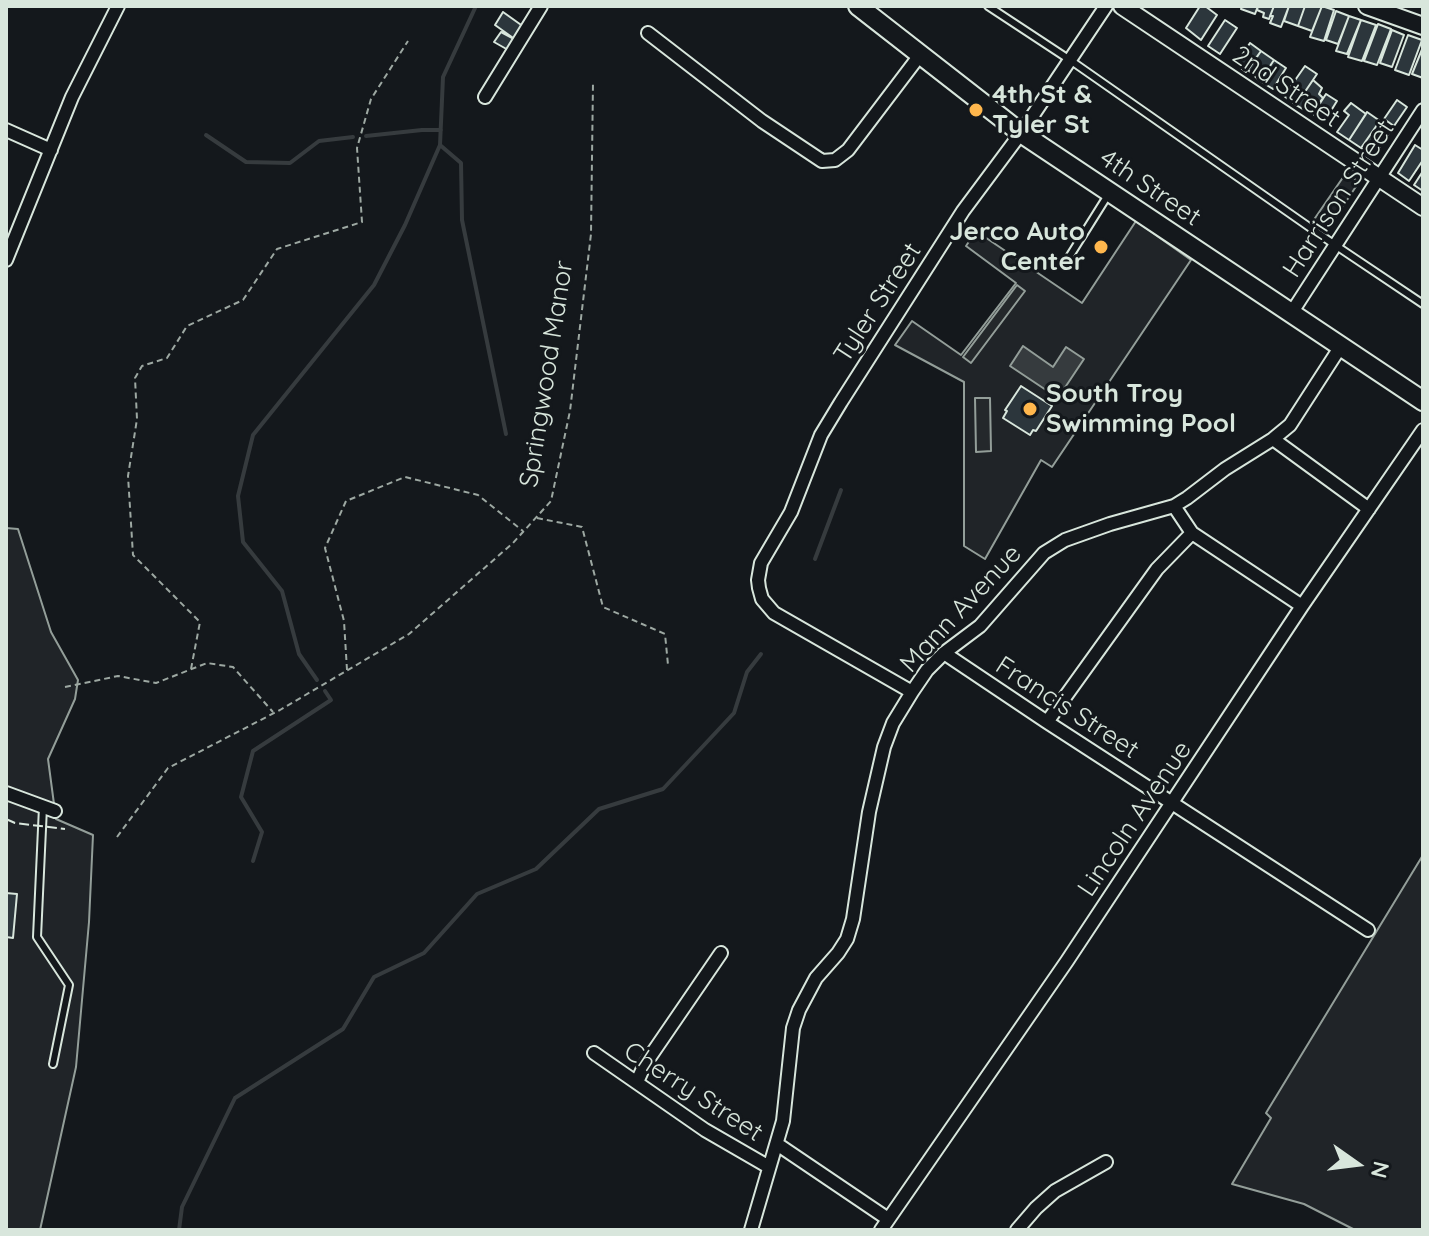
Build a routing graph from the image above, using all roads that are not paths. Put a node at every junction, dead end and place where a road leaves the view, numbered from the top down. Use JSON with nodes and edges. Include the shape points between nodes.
{"nodes":[{"id":1,"x":118,"y":6,"type":"edge"},
{"id":2,"x":541,"y":6,"type":"edge"},
{"id":3,"x":858,"y":6,"type":"edge"},
{"id":4,"x":988,"y":6,"type":"edge"},
{"id":5,"x":1106,"y":6,"type":"edge"},
{"id":6,"x":1122,"y":6,"type":"edge"},
{"id":7,"x":1367,"y":6,"type":"edge"},
{"id":8,"x":1423,"y":26,"type":"edge"},
{"id":9,"x":648,"y":33,"type":"dead end"},
{"id":10,"x":920,"y":55,"type":"junction"},
{"id":11,"x":1070,"y":60,"type":"junction"},
{"id":12,"x":485,"y":97,"type":"dead end"},
{"id":13,"x":1421,"y":116,"type":"edge"},
{"id":14,"x":6,"y":130,"type":"edge"},
{"id":15,"x":1021,"y":133,"type":"junction"},
{"id":16,"x":51,"y":150,"type":"junction"},
{"id":17,"x":1379,"y":178,"type":"junction"},
{"id":18,"x":1110,"y":192,"type":"junction"},
{"id":19,"x":1423,"y":207,"type":"edge"},
{"id":20,"x":1335,"y":245,"type":"junction"},
{"id":21,"x":6,"y":260,"type":"edge"},
{"id":22,"x":1066,"y":262,"type":"dead end"},
{"id":23,"x":1423,"y":304,"type":"edge"},
{"id":24,"x":1292,"y":312,"type":"junction"},
{"id":25,"x":1341,"y":346,"type":"junction"},
{"id":26,"x":1423,"y":401,"type":"edge"},
{"id":27,"x":1423,"y":430,"type":"edge"},
{"id":28,"x":1273,"y":439,"type":"junction"},
{"id":29,"x":1174,"y":506,"type":"junction"},
{"id":30,"x":1369,"y":509,"type":"junction"},
{"id":31,"x":1192,"y":533,"type":"junction"},
{"id":32,"x":1302,"y":606,"type":"junction"},
{"id":33,"x":944,"y":653,"type":"junction"},
{"id":34,"x":912,"y":692,"type":"junction"},
{"id":35,"x":1047,"y":722,"type":"junction"},
{"id":36,"x":6,"y":793,"type":"edge"},
{"id":37,"x":1172,"y":804,"type":"junction"},
{"id":38,"x":49,"y":808,"type":"joint"},
{"id":39,"x":1368,"y":930,"type":"dead end"},
{"id":40,"x":721,"y":953,"type":"dead end"},
{"id":41,"x":594,"y":1053,"type":"dead end"},
{"id":42,"x":53,"y":1064,"type":"dead end"},
{"id":43,"x":637,"y":1082,"type":"junction"},
{"id":44,"x":777,"y":1144,"type":"junction"},
{"id":45,"x":1106,"y":1162,"type":"dead end"},
{"id":46,"x":769,"y":1167,"type":"junction"},
{"id":47,"x":884,"y":1225,"type":"edge"},
{"id":48,"x":751,"y":1230,"type":"edge"},
{"id":49,"x":1017,"y":1230,"type":"edge"}],
"edges":[{"from":1,"to":16,"type":"street"},
{"from":2,"to":12,"type":"street"},
{"from":3,"to":10,"type":"main road","name":"4th Street"},
{"from":4,"to":11,"type":"lane"},
{"from":5,"to":11,"type":"street","name":"Tyler Street"},
{"from":6,"to":17,"type":"street","name":"2nd Street"},
{"from":7,"to":8,"type":"street"},
{"from":9,"to":10,"type":"street","via":[[822,161],[835,160],[848,150]]},
{"from":10,"to":15,"type":"main road","name":"4th Street"},
{"from":11,"to":15,"type":"street","name":"Tyler Street"},
{"from":11,"to":20,"type":"lane"},
{"from":13,"to":17,"type":"street","name":"Harrison Street"},
{"from":14,"to":16,"type":"street"},
{"from":15,"to":18,"type":"main road","name":"4th Street"},
{"from":15,"to":34,"type":"street","name":"Tyler Street","via":[[963,211],[821,435],[791,512],[761,563],[759,588],[774,613]]},
{"from":16,"to":21,"type":"street"},
{"from":17,"to":19,"type":"street","name":"2nd Street"},
{"from":17,"to":20,"type":"street","name":"Harrison Street"},
{"from":18,"to":22,"type":"lane"},
{"from":18,"to":24,"type":"main road","name":"4th Street"},
{"from":20,"to":23,"type":"lane"},
{"from":20,"to":24,"type":"street","name":"Harrison Street"},
{"from":24,"to":25,"type":"main road","name":"4th Street"},
{"from":25,"to":26,"type":"main road","name":"4th Street"},
{"from":25,"to":28,"type":"street","name":"Mann Avenue","via":[[1290,425]]},
{"from":27,"to":30,"type":"street","name":"Lincoln Avenue"},
{"from":28,"to":29,"type":"street","name":"Mann Avenue"},
{"from":28,"to":30,"type":"street"},
{"from":29,"to":31,"type":"street"},
{"from":29,"to":33,"type":"street","name":"Mann Avenue","via":[[1065,540],[1044,553],[980,626]]},
{"from":30,"to":32,"type":"street","name":"Lincoln Avenue"},
{"from":31,"to":32,"type":"street"},
{"from":31,"to":35,"type":"street","via":[[1157,569]]},
{"from":32,"to":37,"type":"street","name":"Lincoln Avenue"},
{"from":33,"to":34,"type":"street","name":"Mann Avenue"},
{"from":33,"to":35,"type":"street","name":"Francis Street"},
{"from":34,"to":44,"type":"street","name":"Mann Avenue","via":[[884,747],[847,939],[816,978],[793,1028]]},
{"from":35,"to":37,"type":"street","name":"Francis Street"},
{"from":36,"to":38,"type":"street"},
{"from":37,"to":39,"type":"street","name":"Francis Street"},
{"from":37,"to":47,"type":"street","name":"Lincoln Avenue"},
{"from":38,"to":42,"type":"lane","via":[[37,937],[69,985]]},
{"from":40,"to":43,"type":"street"},
{"from":41,"to":43,"type":"street","name":"Cherry Street"},
{"from":43,"to":46,"type":"street","name":"Cherry Street"},
{"from":44,"to":46,"type":"street","name":"Mann Avenue"},
{"from":44,"to":47,"type":"street"},
{"from":45,"to":49,"type":"street","via":[[1055,1191]]},
{"from":46,"to":48,"type":"street","name":"Mann Avenue"}]}
